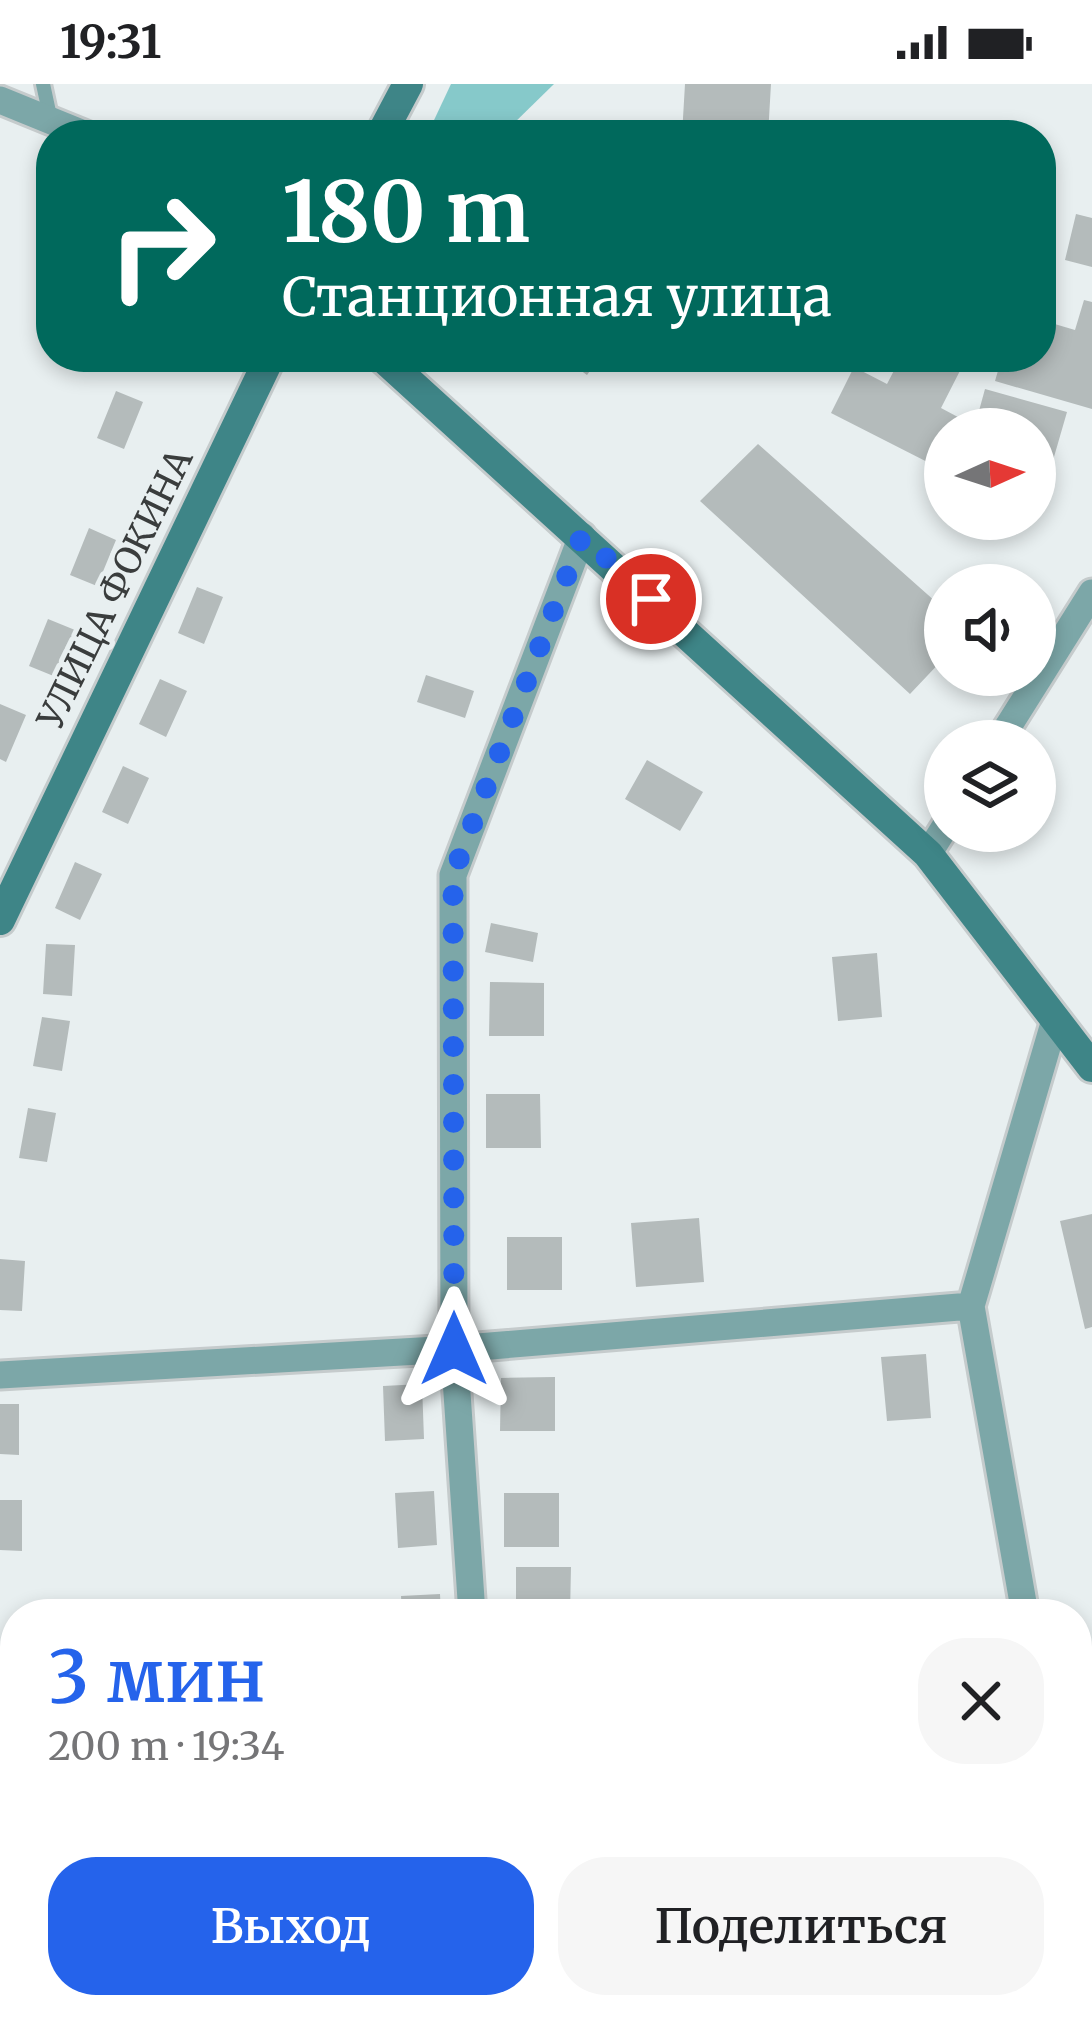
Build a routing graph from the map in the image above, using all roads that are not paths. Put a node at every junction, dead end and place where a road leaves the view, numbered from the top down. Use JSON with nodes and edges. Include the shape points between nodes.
{"nodes":[{"id":1,"x":43,"y":84,"type":"edge"},
{"id":2,"x":408,"y":84,"type":"edge"},
{"id":3,"x":0,"y":100,"type":"edge"},
{"id":4,"x":49,"y":120,"type":"edge"},
{"id":5,"x":51,"y":120,"type":"edge"},
{"id":6,"x":389,"y":120,"type":"edge"},
{"id":7,"x":263,"y":372,"type":"edge"},
{"id":8,"x":399,"y":372,"type":"edge"},
{"id":9,"x":582,"y":536,"type":"junction"},
{"id":10,"x":1092,"y":592,"type":"edge"},
{"id":11,"x":1012,"y":720,"type":"edge"},
{"id":12,"x":928,"y":854,"type":"joint"},
{"id":13,"x":0,"y":920,"type":"edge"},
{"id":14,"x":1055,"y":1020,"type":"junction"},
{"id":15,"x":1092,"y":1067,"type":"edge"},
{"id":16,"x":971,"y":1306,"type":"junction"},
{"id":17,"x":454,"y":1349,"type":"junction"},
{"id":18,"x":0,"y":1375,"type":"edge"},
{"id":19,"x":471,"y":1599,"type":"edge"},
{"id":20,"x":1021,"y":1599,"type":"edge"}],
"edges":[{"from":1,"to":5,"type":"lane"},
{"from":2,"to":6,"type":"street"},
{"from":3,"to":4,"type":"street"},
{"from":7,"to":13,"type":"street","name":"УЛИЦА ФОКИНА"},
{"from":8,"to":9,"type":"street"},
{"from":9,"to":12,"type":"street"},
{"from":9,"to":17,"type":"street","via":[[453,875]]},
{"from":10,"to":11,"type":"street"},
{"from":12,"to":14,"type":"street"},
{"from":14,"to":15,"type":"street"},
{"from":14,"to":16,"type":"street"},
{"from":16,"to":17,"type":"street"},
{"from":16,"to":20,"type":"street"},
{"from":17,"to":18,"type":"street"},
{"from":17,"to":19,"type":"street"}]}
